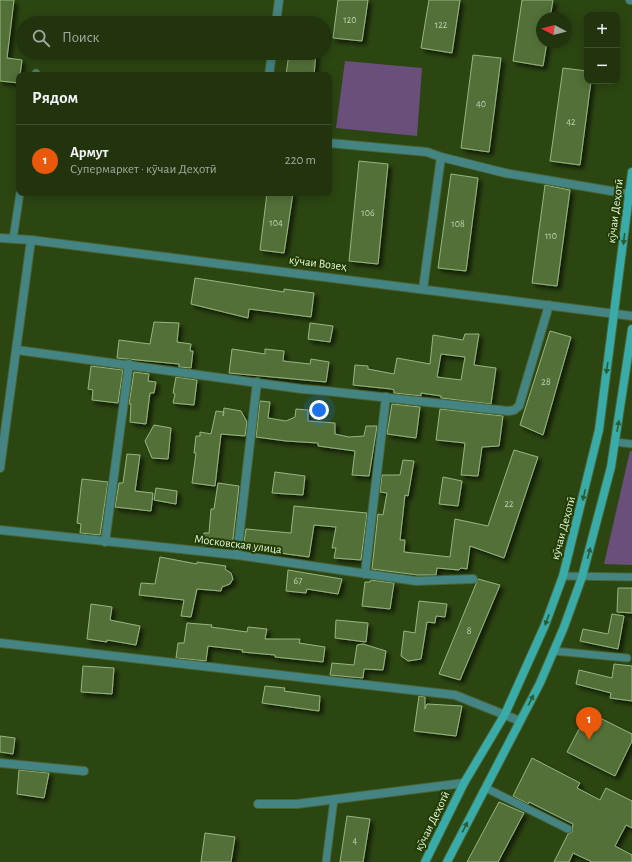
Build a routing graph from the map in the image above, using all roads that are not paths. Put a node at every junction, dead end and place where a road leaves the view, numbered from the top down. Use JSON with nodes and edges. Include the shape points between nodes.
{"nodes":[{"id":1,"x":279,"y":0,"type":"edge"},
{"id":2,"x":277,"y":16,"type":"edge"},
{"id":3,"x":271,"y":60,"type":"edge"},
{"id":4,"x":269,"y":72,"type":"edge"},
{"id":5,"x":332,"y":143,"type":"edge"},
{"id":6,"x":441,"y":157,"type":"junction"},
{"id":7,"x":632,"y":172,"type":"edge"},
{"id":8,"x":629,"y":194,"type":"junction"},
{"id":9,"x":20,"y":196,"type":"edge"},
{"id":10,"x":0,"y":238,"type":"edge"},
{"id":11,"x":13,"y":239,"type":"junction"},
{"id":12,"x":31,"y":240,"type":"junction"},
{"id":13,"x":423,"y":289,"type":"junction"},
{"id":14,"x":549,"y":306,"type":"junction"},
{"id":15,"x":614,"y":313,"type":"junction"},
{"id":16,"x":632,"y":316,"type":"edge"},
{"id":17,"x":632,"y":330,"type":"edge"},
{"id":18,"x":17,"y":350,"type":"junction"},
{"id":19,"x":130,"y":364,"type":"junction"},
{"id":20,"x":257,"y":382,"type":"junction"},
{"id":21,"x":386,"y":397,"type":"junction"},
{"id":22,"x":615,"y":442,"type":"junction"},
{"id":23,"x":632,"y":444,"type":"edge"},
{"id":24,"x":0,"y":468,"type":"edge"},
{"id":25,"x":0,"y":530,"type":"edge"},
{"id":26,"x":105,"y":542,"type":"junction"},
{"id":27,"x":237,"y":555,"type":"junction"},
{"id":28,"x":364,"y":574,"type":"junction"},
{"id":29,"x":563,"y":576,"type":"junction"},
{"id":30,"x":582,"y":577,"type":"junction"},
{"id":31,"x":632,"y":577,"type":"edge"},
{"id":32,"x":473,"y":579,"type":"dead end"},
{"id":33,"x":0,"y":643,"type":"edge"},
{"id":34,"x":554,"y":651,"type":"junction"},
{"id":35,"x":627,"y":658,"type":"dead end"},
{"id":36,"x":505,"y":714,"type":"junction"},
{"id":37,"x":520,"y":721,"type":"junction"},
{"id":38,"x":0,"y":763,"type":"edge"},
{"id":39,"x":84,"y":772,"type":"dead end"},
{"id":40,"x":464,"y":783,"type":"junction"},
{"id":41,"x":486,"y":788,"type":"junction"},
{"id":42,"x":334,"y":799,"type":"junction"},
{"id":43,"x":258,"y":804,"type":"dead end"},
{"id":44,"x":568,"y":830,"type":"dead end"},
{"id":45,"x":326,"y":862,"type":"edge"},
{"id":46,"x":425,"y":862,"type":"edge"},
{"id":47,"x":447,"y":862,"type":"edge"}],
"edges":[{"from":1,"to":2,"type":"street"},
{"from":3,"to":4,"type":"street"},
{"from":5,"to":6,"type":"street","via":[[427,152]]},
{"from":6,"to":8,"type":"street","via":[[505,173]]},
{"from":6,"to":13,"type":"street"},
{"from":7,"to":8,"type":"street","name":"кӯчаи Деҳотӣ"},
{"from":8,"to":15,"type":"street","name":"кӯчаи Деҳотӣ","one_way":true},
{"from":9,"to":11,"type":"lane"},
{"from":10,"to":11,"type":"street","name":"кӯчаи Возеҳ"},
{"from":11,"to":12,"type":"street","name":"кӯчаи Возеҳ"},
{"from":12,"to":13,"type":"street","name":"кӯчаи Возеҳ"},
{"from":12,"to":18,"type":"street"},
{"from":13,"to":14,"type":"street","name":"кӯчаи Возеҳ"},
{"from":14,"to":15,"type":"street","name":"кӯчаи Возеҳ"},
{"from":14,"to":21,"type":"street","via":[[518,406],[514,410]]},
{"from":15,"to":16,"type":"street","name":"кӯчаи Возеҳ"},
{"from":15,"to":29,"type":"street","name":"кӯчаи Деҳотӣ","one_way":true,"via":[[599,430]]},
{"from":22,"to":17,"type":"street","one_way":true},
{"from":18,"to":19,"type":"street"},
{"from":18,"to":24,"type":"street"},
{"from":19,"to":20,"type":"street"},
{"from":19,"to":26,"type":"street"},
{"from":20,"to":21,"type":"street","via":[[302,390]]},
{"from":20,"to":27,"type":"street"},
{"from":21,"to":28,"type":"street"},
{"from":22,"to":23,"type":"lane"},
{"from":30,"to":22,"type":"street","one_way":true,"via":[[611,467]]},
{"from":25,"to":26,"type":"street","name":"Московская улица"},
{"from":26,"to":27,"type":"street","name":"Московская улица"},
{"from":27,"to":28,"type":"street","name":"Московская улица"},
{"from":28,"to":32,"type":"street","name":"Московская улица","via":[[416,582]]},
{"from":29,"to":30,"type":"lane"},
{"from":29,"to":36,"type":"street","name":"кӯчаи Деҳотӣ","one_way":true,"via":[[545,626]]},
{"from":30,"to":31,"type":"lane"},
{"from":30,"to":34,"type":"street"},
{"from":33,"to":36,"type":"street","via":[[455,694]]},
{"from":34,"to":35,"type":"lane"},
{"from":37,"to":34,"type":"street","one_way":true},
{"from":36,"to":37,"type":"street"},
{"from":36,"to":40,"type":"street","name":"кӯчаи Деҳотӣ"},
{"from":37,"to":41,"type":"street"},
{"from":38,"to":39,"type":"street"},
{"from":40,"to":42,"type":"street"},
{"from":40,"to":46,"type":"street","name":"кӯчаи Деҳотӣ"},
{"from":41,"to":44,"type":"lane"},
{"from":47,"to":41,"type":"street","one_way":true},
{"from":42,"to":43,"type":"street","via":[[297,804]]},
{"from":42,"to":45,"type":"lane"}]}
